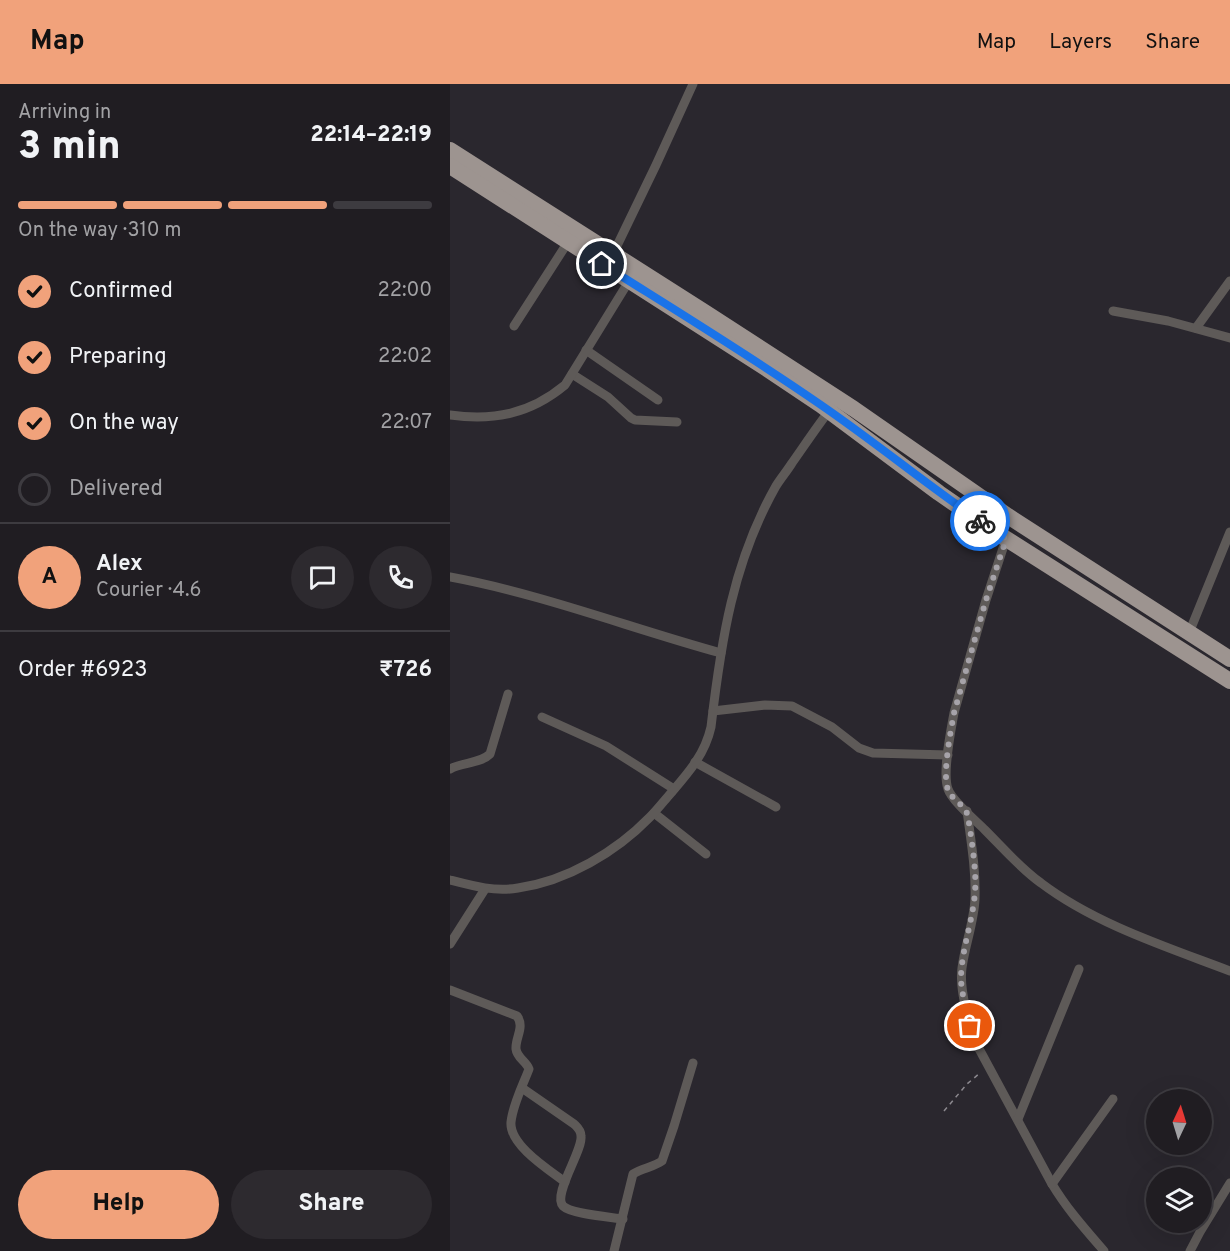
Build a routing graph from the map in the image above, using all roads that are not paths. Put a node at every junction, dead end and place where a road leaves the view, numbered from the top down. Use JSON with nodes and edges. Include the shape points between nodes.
{"nodes":[{"id":1,"x":693,"y":84,"type":"edge"},
{"id":2,"x":450,"y":150,"type":"edge"},
{"id":3,"x":450,"y":166,"type":"edge"},
{"id":4,"x":568,"y":242,"type":"junction"},
{"id":5,"x":613,"y":254,"type":"junction"},
{"id":6,"x":629,"y":281,"type":"junction"},
{"id":7,"x":1230,"y":281,"type":"edge"},
{"id":8,"x":1113,"y":311,"type":"dead end"},
{"id":9,"x":514,"y":326,"type":"dead end"},
{"id":10,"x":1196,"y":328,"type":"junction"},
{"id":11,"x":1230,"y":338,"type":"edge"},
{"id":12,"x":586,"y":350,"type":"junction"},
{"id":13,"x":572,"y":374,"type":"junction"},
{"id":14,"x":658,"y":400,"type":"dead end"},
{"id":15,"x":829,"y":411,"type":"junction"},
{"id":16,"x":450,"y":415,"type":"edge"},
{"id":17,"x":677,"y":422,"type":"dead end"},
{"id":18,"x":1008,"y":516,"type":"junction"},
{"id":19,"x":1230,"y":532,"type":"edge"},
{"id":20,"x":1002,"y":536,"type":"junction"},
{"id":21,"x":450,"y":577,"type":"edge"},
{"id":22,"x":1189,"y":633,"type":"junction"},
{"id":23,"x":721,"y":653,"type":"junction"},
{"id":24,"x":1230,"y":659,"type":"edge"},
{"id":25,"x":1230,"y":681,"type":"edge"},
{"id":26,"x":508,"y":694,"type":"dead end"},
{"id":27,"x":713,"y":711,"type":"junction"},
{"id":28,"x":542,"y":717,"type":"dead end"},
{"id":29,"x":948,"y":755,"type":"junction"},
{"id":30,"x":696,"y":762,"type":"junction"},
{"id":31,"x":450,"y":769,"type":"edge"},
{"id":32,"x":675,"y":789,"type":"junction"},
{"id":33,"x":776,"y":807,"type":"dead end"},
{"id":34,"x":967,"y":811,"type":"junction"},
{"id":35,"x":654,"y":813,"type":"junction"},
{"id":36,"x":706,"y":854,"type":"dead end"},
{"id":37,"x":450,"y":880,"type":"edge"},
{"id":38,"x":485,"y":889,"type":"junction"},
{"id":39,"x":450,"y":944,"type":"edge"},
{"id":40,"x":1079,"y":969,"type":"dead end"},
{"id":41,"x":1230,"y":971,"type":"edge"},
{"id":42,"x":450,"y":990,"type":"edge"},
{"id":43,"x":693,"y":1063,"type":"dead end"},
{"id":44,"x":522,"y":1088,"type":"junction"},
{"id":45,"x":1113,"y":1099,"type":"dead end"},
{"id":46,"x":1018,"y":1119,"type":"junction"},
{"id":47,"x":565,"y":1182,"type":"junction"},
{"id":48,"x":1230,"y":1183,"type":"edge"},
{"id":49,"x":1052,"y":1184,"type":"junction"},
{"id":50,"x":622,"y":1219,"type":"junction"},
{"id":51,"x":614,"y":1251,"type":"edge"},
{"id":52,"x":1104,"y":1251,"type":"edge"},
{"id":53,"x":1190,"y":1251,"type":"edge"}],
"edges":[{"from":1,"to":5,"type":"street"},
{"from":2,"to":5,"type":"highway"},
{"from":3,"to":4,"type":"highway"},
{"from":4,"to":6,"type":"highway"},
{"from":4,"to":9,"type":"street"},
{"from":5,"to":18,"type":"highway","via":[[854,409]]},
{"from":6,"to":12,"type":"street"},
{"from":6,"to":15,"type":"highway"},
{"from":7,"to":10,"type":"street"},
{"from":8,"to":10,"type":"street"},
{"from":10,"to":11,"type":"street"},
{"from":12,"to":13,"type":"street"},
{"from":12,"to":14,"type":"street"},
{"from":13,"to":16,"type":"street","via":[[557,391],[516,413],[490,418]]},
{"from":13,"to":17,"type":"street","via":[[608,397],[631,418]]},
{"from":15,"to":20,"type":"highway"},
{"from":15,"to":23,"type":"street","via":[[762,512],[734,587]]},
{"from":18,"to":20,"type":"highway"},
{"from":18,"to":22,"type":"highway"},
{"from":19,"to":22,"type":"street"},
{"from":20,"to":25,"type":"highway"},
{"from":20,"to":29,"type":"street","via":[[954,713]]},
{"from":21,"to":23,"type":"street","via":[[524,594]]},
{"from":22,"to":24,"type":"highway"},
{"from":23,"to":27,"type":"street"},
{"from":26,"to":31,"type":"street","via":[[490,754]]},
{"from":27,"to":29,"type":"street","via":[[792,706],[873,753]]},
{"from":27,"to":30,"type":"street","via":[[708,742]]},
{"from":28,"to":32,"type":"street","via":[[606,746]]},
{"from":29,"to":34,"type":"street","via":[[948,789]]},
{"from":30,"to":32,"type":"street"},
{"from":30,"to":33,"type":"street"},
{"from":32,"to":35,"type":"street"},
{"from":34,"to":41,"type":"street","via":[[1029,873],[1079,908]]},
{"from":34,"to":46,"type":"street","via":[[975,902],[961,980],[977,1045]]},
{"from":35,"to":36,"type":"street"},
{"from":35,"to":38,"type":"street","via":[[614,847],[566,876],[519,888]]},
{"from":37,"to":38,"type":"street"},
{"from":38,"to":39,"type":"street"},
{"from":40,"to":46,"type":"street"},
{"from":42,"to":44,"type":"street","via":[[520,1020],[516,1049],[529,1069]]},
{"from":43,"to":50,"type":"street","via":[[662,1161],[633,1174]]},
{"from":44,"to":47,"type":"street","via":[[514,1108],[512,1132],[526,1151]]},
{"from":44,"to":47,"type":"street","via":[[574,1124],[582,1136]]},
{"from":45,"to":49,"type":"street"},
{"from":46,"to":49,"type":"street"},
{"from":47,"to":50,"type":"street","via":[[560,1201],[565,1208]]},
{"from":48,"to":53,"type":"street"},
{"from":49,"to":52,"type":"street"},
{"from":50,"to":51,"type":"street"}]}
